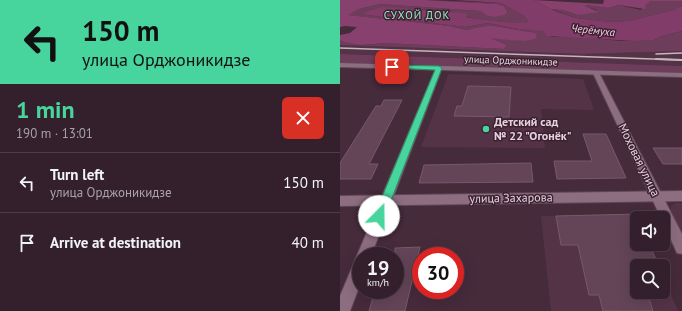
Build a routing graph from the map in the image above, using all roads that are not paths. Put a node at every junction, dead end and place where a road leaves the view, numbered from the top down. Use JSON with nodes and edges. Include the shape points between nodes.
{"nodes":[{"id":1,"x":340,"y":65,"type":"edge"},
{"id":2,"x":439,"y":68,"type":"junction"},
{"id":3,"x":596,"y":73,"type":"junction"},
{"id":4,"x":682,"y":76,"type":"edge"},
{"id":5,"x":656,"y":196,"type":"junction"},
{"id":6,"x":682,"y":196,"type":"edge"},
{"id":7,"x":386,"y":200,"type":"junction"},
{"id":8,"x":340,"y":201,"type":"edge"},
{"id":9,"x":368,"y":247,"type":"edge"},
{"id":10,"x":682,"y":248,"type":"edge"},
{"id":11,"x":352,"y":286,"type":"edge"},
{"id":12,"x":342,"y":311,"type":"edge"}],
"edges":[{"from":1,"to":2,"type":"street","name":"улица Орджоникидзе"},
{"from":2,"to":3,"type":"street","name":"улица Орджоникидзе"},
{"from":2,"to":7,"type":"street"},
{"from":3,"to":4,"type":"street","name":"улица Орджоникидзе"},
{"from":3,"to":5,"type":"street","name":"Моховая улица"},
{"from":5,"to":6,"type":"street","name":"улица Захарова"},
{"from":5,"to":7,"type":"street","name":"улица Захарова"},
{"from":5,"to":10,"type":"street","name":"Моховая улица"},
{"from":7,"to":8,"type":"street","name":"улица Захарова"},
{"from":7,"to":9,"type":"street"},
{"from":11,"to":12,"type":"street"}]}
